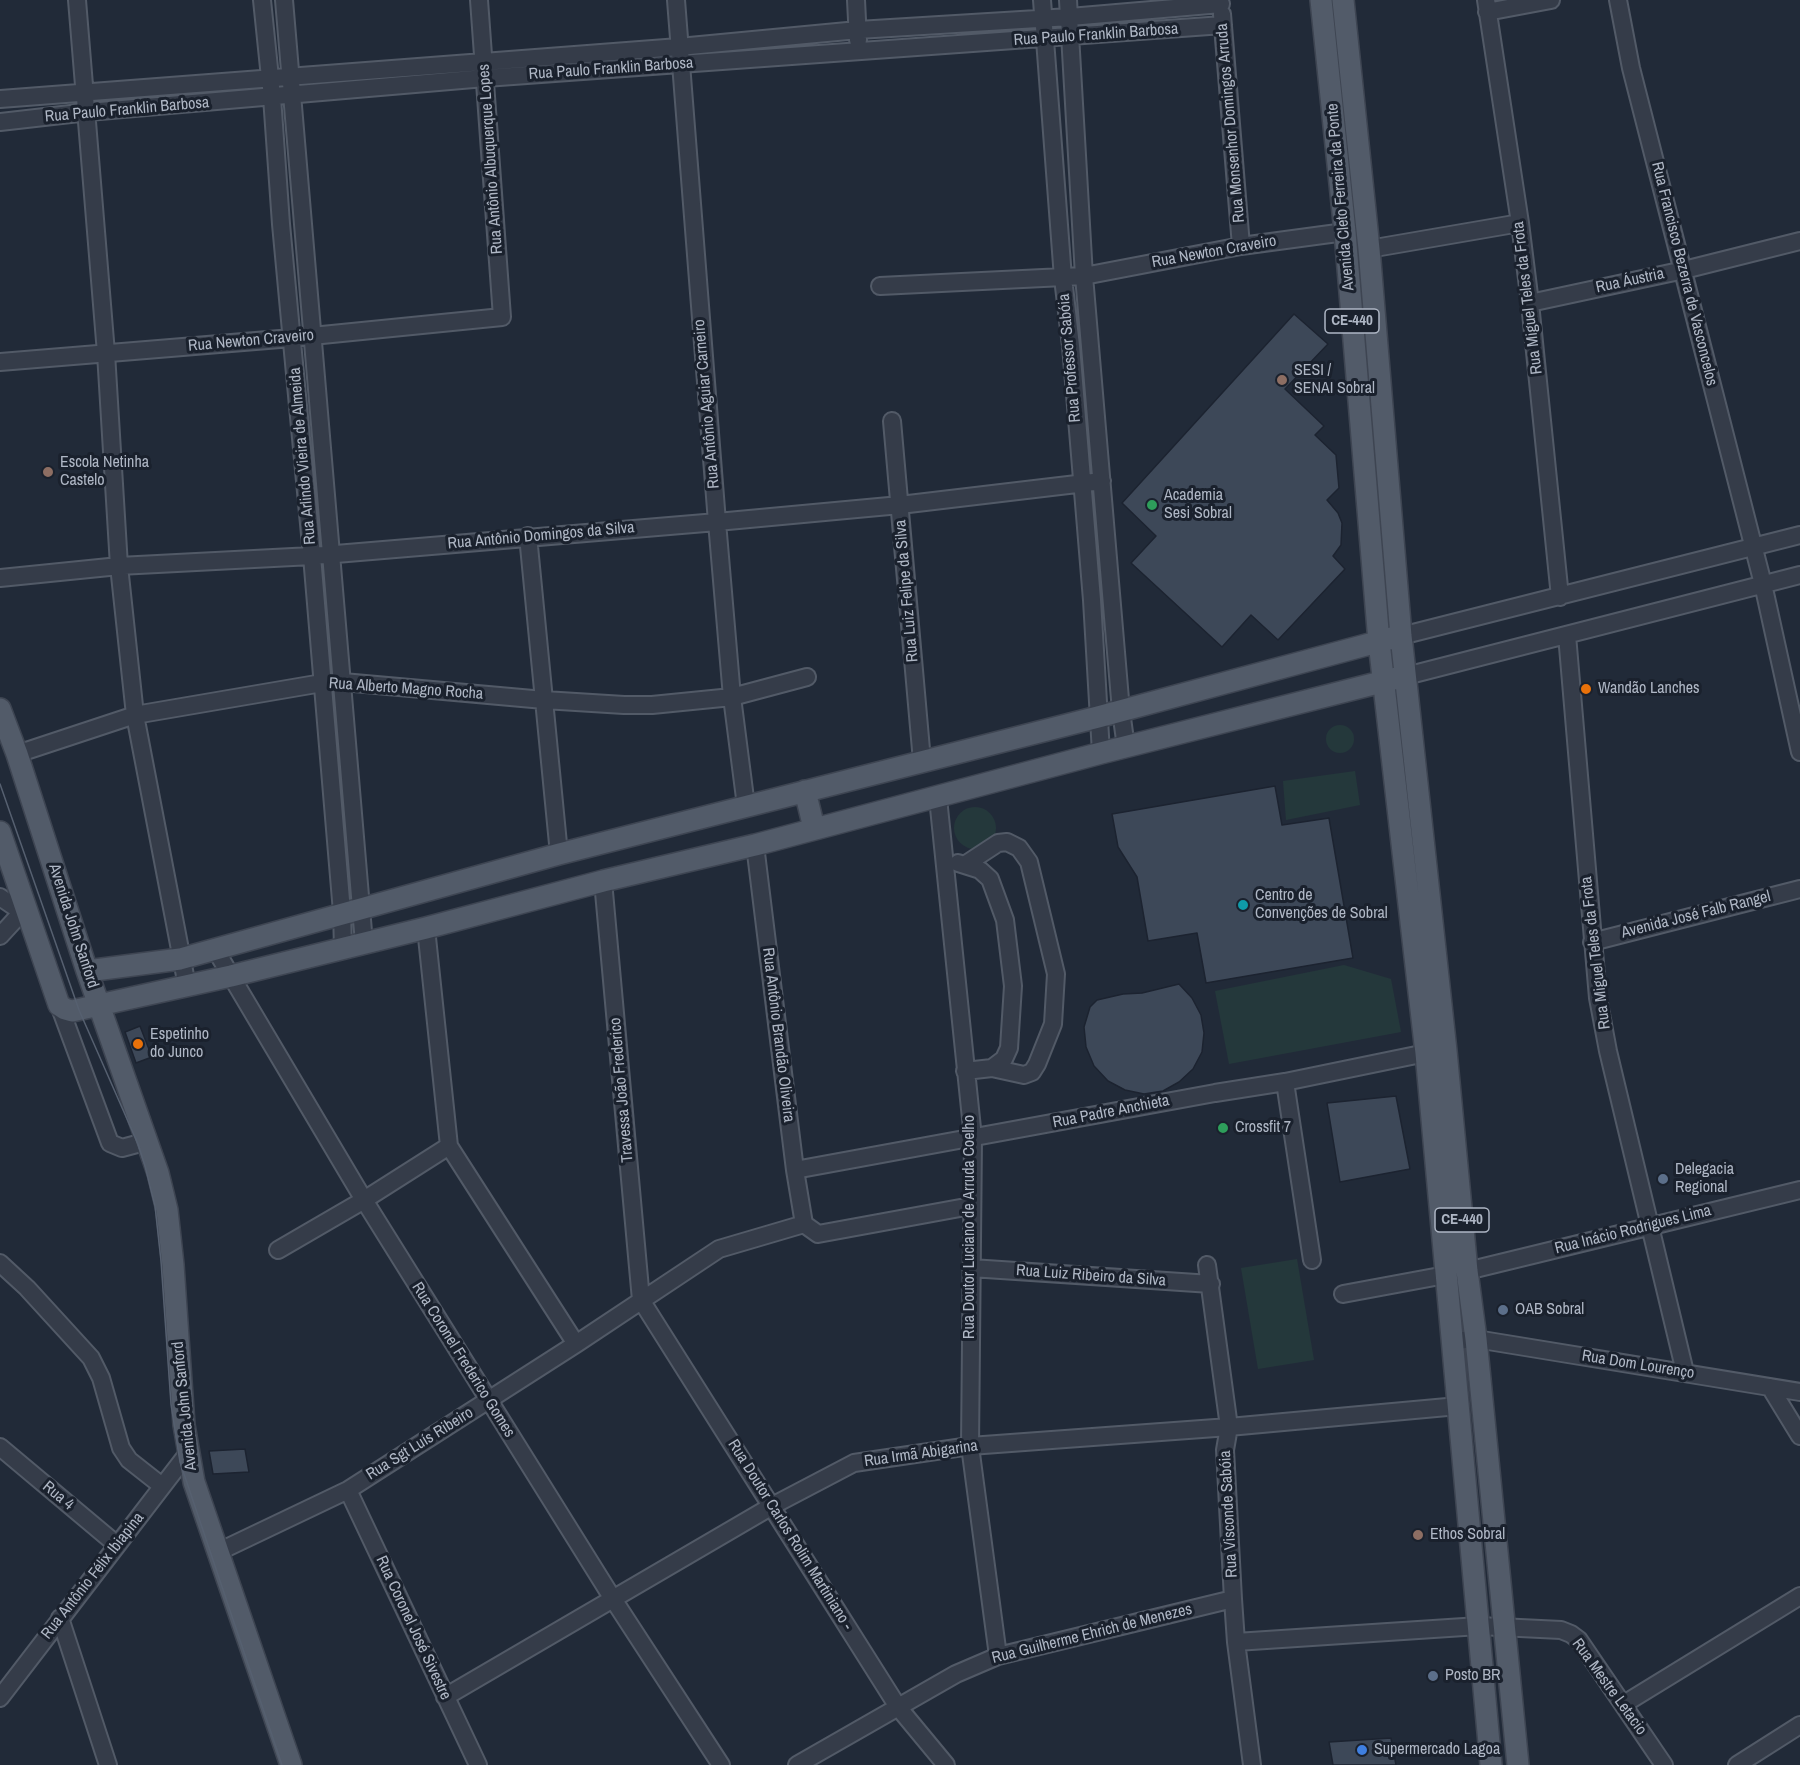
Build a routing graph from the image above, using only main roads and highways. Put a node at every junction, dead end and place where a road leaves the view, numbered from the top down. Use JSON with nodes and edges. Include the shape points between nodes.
{"nodes":[{"id":1,"x":1321,"y":0,"type":"edge"},
{"id":2,"x":1343,"y":0,"type":"edge"},
{"id":3,"x":1401,"y":636,"type":"junction"},
{"id":4,"x":1379,"y":642,"type":"junction"},
{"id":5,"x":1406,"y":676,"type":"junction"},
{"id":6,"x":1384,"y":682,"type":"junction"},
{"id":7,"x":0,"y":709,"type":"edge"},
{"id":8,"x":805,"y":791,"type":"junction"},
{"id":9,"x":814,"y":828,"type":"junction"},
{"id":10,"x":0,"y":832,"type":"edge"},
{"id":11,"x":87,"y":971,"type":"junction"},
{"id":12,"x":99,"y":1005,"type":"junction"},
{"id":13,"x":1457,"y":1274,"type":"junction"},
{"id":14,"x":291,"y":1765,"type":"edge"},
{"id":15,"x":1491,"y":1765,"type":"edge"},
{"id":16,"x":1518,"y":1765,"type":"edge"}],
"edges":[{"from":1,"to":4,"type":"main road","name":"Avenida Cleto Ferreira da Ponte","number":"CE-440","via":[[1345,232]]},
{"from":2,"to":3,"type":"main road","name":"Avenida Cleto Ferreira da Ponte","number":"CE-440","via":[[1369,249]]},
{"from":3,"to":4,"type":"main road"},
{"from":3,"to":5,"type":"main road","name":"Avenida Cleto Ferreira da Ponte","number":"CE-440"},
{"from":4,"to":6,"type":"main road","name":"Avenida Cleto Ferreira da Ponte","number":"CE-440"},
{"from":4,"to":8,"type":"main road"},
{"from":5,"to":6,"type":"main road"},
{"from":5,"to":13,"type":"main road","number":"CE-440"},
{"from":6,"to":9,"type":"main road"},
{"from":6,"to":13,"type":"main road","number":"CE-440","via":[[1426,1053]]},
{"from":7,"to":11,"type":"main road","name":"Avenida John Sanford"},
{"from":8,"to":9,"type":"main road"},
{"from":8,"to":11,"type":"main road","via":[[180,958]]},
{"from":9,"to":12,"type":"main road","via":[[231,976]]},
{"from":10,"to":12,"type":"main road","via":[[25,915],[59,1005],[72,1011]]},
{"from":11,"to":12,"type":"main road","name":"Avenida John Sanford"},
{"from":12,"to":14,"type":"main road","name":"Avenida John Sanford","via":[[148,1141],[167,1210],[188,1454],[194,1482]]},
{"from":13,"to":15,"type":"main road","number":"CE-440","via":[[1453,1341]]},
{"from":13,"to":16,"type":"main road","number":"CE-440","via":[[1476,1339]]}]}
